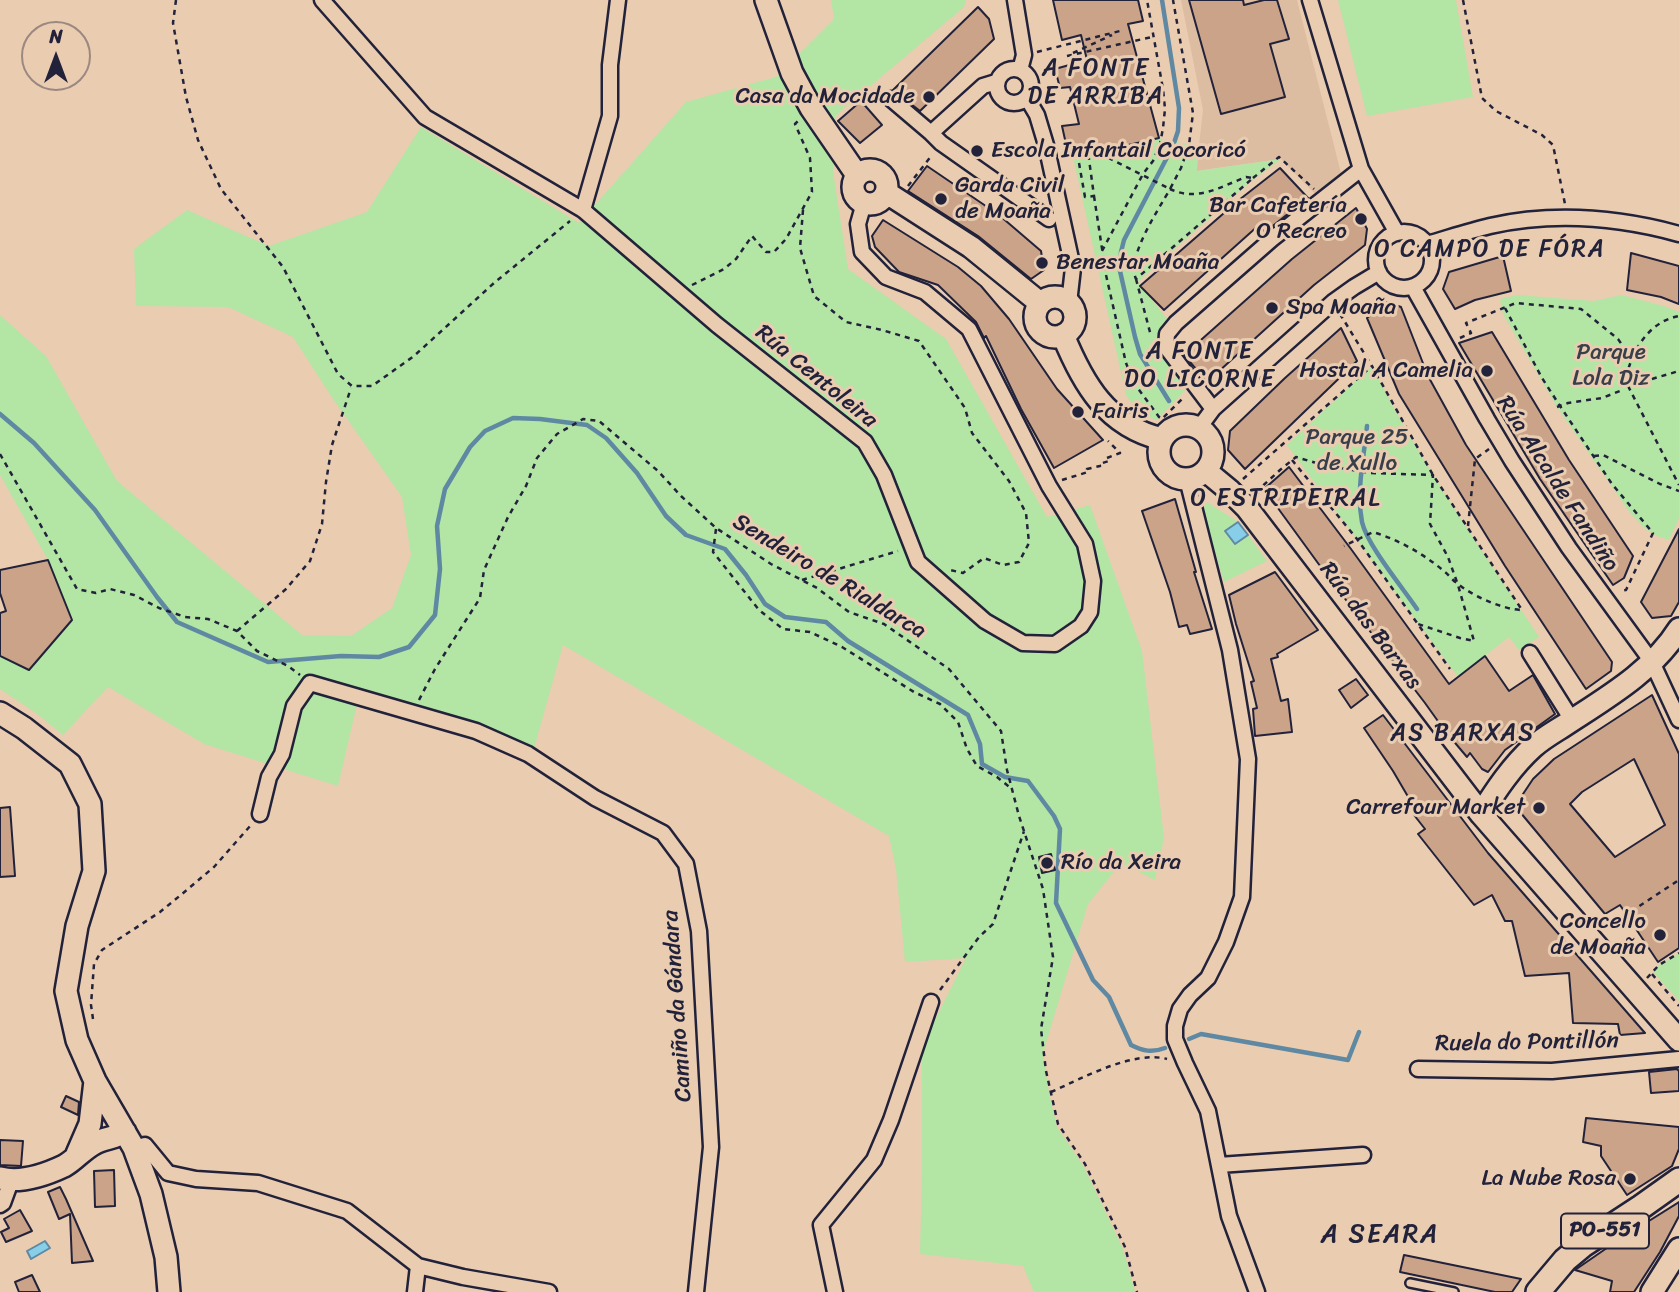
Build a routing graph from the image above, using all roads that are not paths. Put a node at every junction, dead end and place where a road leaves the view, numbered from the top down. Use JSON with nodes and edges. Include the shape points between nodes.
{"nodes":[{"id":1,"x":322,"y":0,"type":"edge"},
{"id":2,"x":618,"y":0,"type":"edge"},
{"id":3,"x":766,"y":0,"type":"edge"},
{"id":4,"x":1015,"y":0,"type":"edge"},
{"id":5,"x":1310,"y":0,"type":"edge"},
{"id":6,"x":1022,"y":63,"type":"junction"},
{"id":7,"x":996,"y":82,"type":"junction"},
{"id":8,"x":1027,"y":98,"type":"junction"},
{"id":9,"x":891,"y":99,"type":"dead end"},
{"id":10,"x":936,"y":138,"type":"junction"},
{"id":11,"x":1361,"y":169,"type":"junction"},
{"id":12,"x":857,"y":175,"type":"junction"},
{"id":13,"x":892,"y":196,"type":"junction"},
{"id":14,"x":864,"y":203,"type":"junction"},
{"id":15,"x":583,"y":211,"type":"junction"},
{"id":16,"x":1049,"y":219,"type":"dead end"},
{"id":17,"x":1397,"y":233,"type":"junction"},
{"id":18,"x":1679,"y":234,"type":"edge"},
{"id":19,"x":1427,"y":244,"type":"junction"},
{"id":20,"x":1379,"y":272,"type":"junction"},
{"id":21,"x":1413,"y":287,"type":"junction"},
{"id":22,"x":1041,"y":303,"type":"junction"},
{"id":23,"x":1069,"y":303,"type":"junction"},
{"id":24,"x":1063,"y":335,"type":"junction"},
{"id":25,"x":1213,"y":409,"type":"junction"},
{"id":26,"x":1199,"y":429,"type":"junction"},
{"id":27,"x":1162,"y":439,"type":"junction"},
{"id":28,"x":1196,"y":475,"type":"junction"},
{"id":29,"x":1679,"y":629,"type":"edge"},
{"id":30,"x":1530,"y":653,"type":"dead end"},
{"id":31,"x":1652,"y":662,"type":"junction"},
{"id":32,"x":0,"y":713,"type":"edge"},
{"id":33,"x":1572,"y":720,"type":"junction"},
{"id":34,"x":1679,"y":720,"type":"edge"},
{"id":35,"x":260,"y":814,"type":"road end"},
{"id":36,"x":1480,"y":814,"type":"junction"},
{"id":37,"x":931,"y":1002,"type":"road end"},
{"id":38,"x":1679,"y":1040,"type":"edge"},
{"id":39,"x":1679,"y":1059,"type":"edge"},
{"id":40,"x":1418,"y":1069,"type":"dead end"},
{"id":41,"x":111,"y":1129,"type":"junction"},
{"id":42,"x":1363,"y":1155,"type":"dead end"},
{"id":43,"x":1219,"y":1165,"type":"junction"},
{"id":44,"x":6,"y":1180,"type":"edge"},
{"id":45,"x":1679,"y":1180,"type":"edge"},
{"id":46,"x":0,"y":1205,"type":"edge"},
{"id":47,"x":1679,"y":1249,"type":"edge"},
{"id":48,"x":418,"y":1266,"type":"junction"},
{"id":49,"x":1410,"y":1283,"type":"dead end"},
{"id":50,"x":169,"y":1292,"type":"edge"},
{"id":51,"x":415,"y":1292,"type":"edge"},
{"id":52,"x":549,"y":1292,"type":"edge"},
{"id":53,"x":696,"y":1292,"type":"edge"},
{"id":54,"x":835,"y":1292,"type":"edge"},
{"id":55,"x":1258,"y":1292,"type":"edge"},
{"id":56,"x":1454,"y":1292,"type":"edge"},
{"id":57,"x":1538,"y":1292,"type":"edge"},
{"id":58,"x":1652,"y":1292,"type":"edge"}],
"edges":[{"from":1,"to":15,"type":"street","name":"Rúa Centoleira","via":[[425,117]]},
{"from":2,"to":15,"type":"street","via":[[610,65],[610,116]]},
{"from":3,"to":12,"type":"street","via":[[792,73]]},
{"from":4,"to":6,"type":"street"},
{"from":5,"to":11,"type":"street"},
{"from":6,"to":7,"type":"street"},
{"from":6,"to":8,"type":"street","via":[[1031,82]]},
{"from":7,"to":8,"type":"street","via":[[998,94],[1006,102]]},
{"from":7,"to":10,"type":"street","via":[[983,86]]},
{"from":8,"to":23,"type":"street","via":[[1046,145],[1073,268]]},
{"from":9,"to":10,"type":"street"},
{"from":10,"to":16,"type":"street"},
{"from":11,"to":17,"type":"street"},
{"from":11,"to":25,"type":"street","via":[[1167,334],[1167,347]]},
{"from":12,"to":13,"type":"street","via":[[875,170],[883,175]]},
{"from":12,"to":14,"type":"street","via":[[855,196]]},
{"from":13,"to":14,"type":"street"},
{"from":13,"to":22,"type":"street","via":[[971,247]]},
{"from":14,"to":15,"type":"street","name":"Rúa Centoleira","via":[[858,223],[862,252],[886,277],[925,292],[969,330],[1049,486],[1085,544],[1093,581],[1090,612],[1082,626],[1055,644],[1023,642],[985,621],[918,562],[884,475],[865,442],[716,325]]},
{"from":17,"to":19,"type":"street","via":[[1414,234]]},
{"from":17,"to":20,"type":"street","via":[[1379,249]]},
{"from":18,"to":19,"type":"street","via":[[1630,222],[1568,218],[1491,226]]},
{"from":19,"to":21,"type":"street","via":[[1431,269]]},
{"from":20,"to":21,"type":"street","via":[[1390,284]]},
{"from":20,"to":25,"type":"street","via":[[1333,302]]},
{"from":21,"to":31,"type":"street","name":"Rúa Alcalde Fandiño","via":[[1543,509]]},
{"from":22,"to":23,"type":"street","via":[[1051,298]]},
{"from":22,"to":24,"type":"street","via":[[1035,314],[1037,326],[1045,334]]},
{"from":23,"to":24,"type":"street","via":[[1074,320]]},
{"from":24,"to":27,"type":"street","via":[[1076,367],[1099,402],[1143,435]]},
{"from":25,"to":26,"type":"street"},
{"from":26,"to":27,"type":"street","via":[[1183,425]]},
{"from":26,"to":28,"type":"street","via":[[1212,443],[1213,453],[1211,463]]},
{"from":27,"to":28,"type":"street","name":"Rúa das Barxas","via":[[1159,458],[1169,474],[1177,478]]},
{"from":28,"to":36,"type":"street","name":"Rúa das Barxas","via":[[1230,490],[1247,508]]},
{"from":28,"to":43,"type":"street","via":[[1248,759],[1242,897],[1208,978],[1180,1009],[1175,1026],[1175,1039],[1208,1111]]},
{"from":29,"to":31,"type":"street"},
{"from":30,"to":33,"type":"street"},
{"from":31,"to":33,"type":"street"},
{"from":31,"to":34,"type":"street","name":"Rúa Alcalde Fandiño"},
{"from":32,"to":41,"type":"street","via":[[70,764],[90,804],[94,871],[76,926],[66,991],[76,1040]]},
{"from":33,"to":36,"type":"street","via":[[1534,746]]},
{"from":35,"to":53,"type":"street","name":"Camiño da Gándara","via":[[294,706],[310,683],[476,731],[528,754],[595,798],[663,833],[686,864],[699,931],[711,1147]]},
{"from":36,"to":38,"type":"street","name":"Rúa das Barxas"},
{"from":37,"to":54,"type":"street","via":[[874,1160],[821,1225]]},
{"from":39,"to":40,"type":"street","name":"Ruela do Pontillón","via":[[1552,1070]]},
{"from":41,"to":44,"type":"street","via":[[65,1165]]},
{"from":41,"to":48,"type":"street","via":[[145,1145],[169,1173],[196,1180],[258,1183],[347,1211]]},
{"from":41,"to":50,"type":"street","via":[[151,1194]]},
{"from":42,"to":43,"type":"street"},
{"from":43,"to":55,"type":"street","via":[[1229,1216]]},
{"from":44,"to":46,"type":"street"},
{"from":45,"to":57,"type":"main road","number":"PO-551","via":[[1564,1260]]},
{"from":47,"to":58,"type":"street"},
{"from":48,"to":51,"type":"street"},
{"from":48,"to":52,"type":"street"},
{"from":49,"to":56,"type":"lane"}]}
